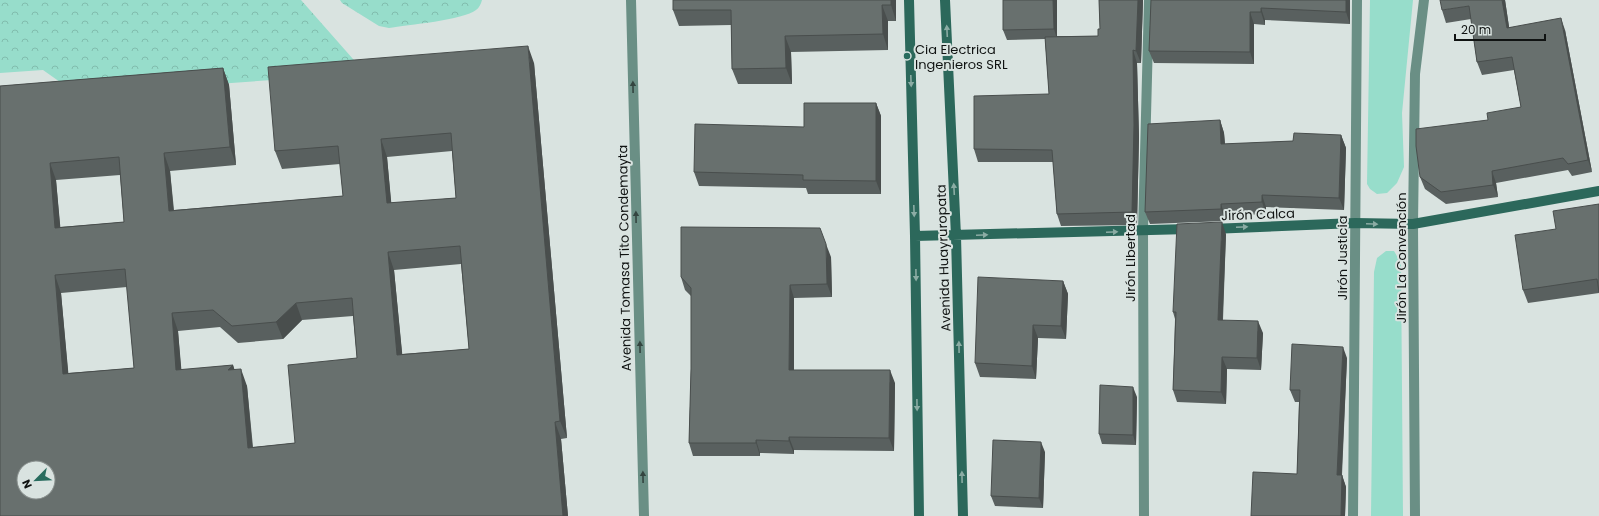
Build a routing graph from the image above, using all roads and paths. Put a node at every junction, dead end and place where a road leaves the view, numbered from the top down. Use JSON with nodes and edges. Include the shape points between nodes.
{"nodes":[{"id":1,"x":631,"y":0,"type":"edge"},
{"id":2,"x":909,"y":0,"type":"edge"},
{"id":3,"x":945,"y":0,"type":"edge"},
{"id":4,"x":1149,"y":0,"type":"edge"},
{"id":5,"x":1357,"y":0,"type":"edge"},
{"id":6,"x":1424,"y":0,"type":"edge"},
{"id":7,"x":1599,"y":190,"type":"edge"},
{"id":8,"x":1355,"y":223,"type":"junction"},
{"id":9,"x":1413,"y":224,"type":"junction"},
{"id":10,"x":1143,"y":231,"type":"junction"},
{"id":11,"x":915,"y":236,"type":"junction"},
{"id":12,"x":956,"y":236,"type":"junction"},
{"id":13,"x":644,"y":516,"type":"edge"},
{"id":14,"x":919,"y":516,"type":"edge"},
{"id":15,"x":963,"y":516,"type":"edge"},
{"id":16,"x":1144,"y":516,"type":"edge"},
{"id":17,"x":1353,"y":516,"type":"edge"},
{"id":18,"x":1415,"y":516,"type":"edge"}],
"edges":[{"from":13,"to":1,"type":"street","name":"Avenida Tomasa Tito Condemayta","one_way":true},
{"from":2,"to":11,"type":"main road","name":"Avenida Huayruropata","one_way":true},
{"from":12,"to":3,"type":"main road","name":"Avenida Huayruropata","one_way":true},
{"from":4,"to":10,"type":"street","name":"Jirón Libertad"},
{"from":5,"to":8,"type":"street","name":"Jirón Justicia"},
{"from":6,"to":9,"type":"street","name":"Jirón La Convención","via":[[1415,74]]},
{"from":7,"to":9,"type":"main road","name":"Jirón Calca"},
{"from":8,"to":9,"type":"main road","name":"Jirón Calca","one_way":true},
{"from":10,"to":8,"type":"main road","name":"Jirón Calca","one_way":true},
{"from":8,"to":17,"type":"street","name":"Jirón Justicia"},
{"from":9,"to":18,"type":"street","name":"Jirón La Convención"},
{"from":12,"to":10,"type":"main road","name":"Jirón Calca","one_way":true},
{"from":10,"to":16,"type":"street","name":"Jirón Libertad"},
{"from":11,"to":12,"type":"main road","name":"Jirón Calca"},
{"from":11,"to":14,"type":"main road","name":"Avenida Huayruropata","one_way":true},
{"from":15,"to":12,"type":"main road","name":"Avenida Huayruropata","one_way":true}]}
